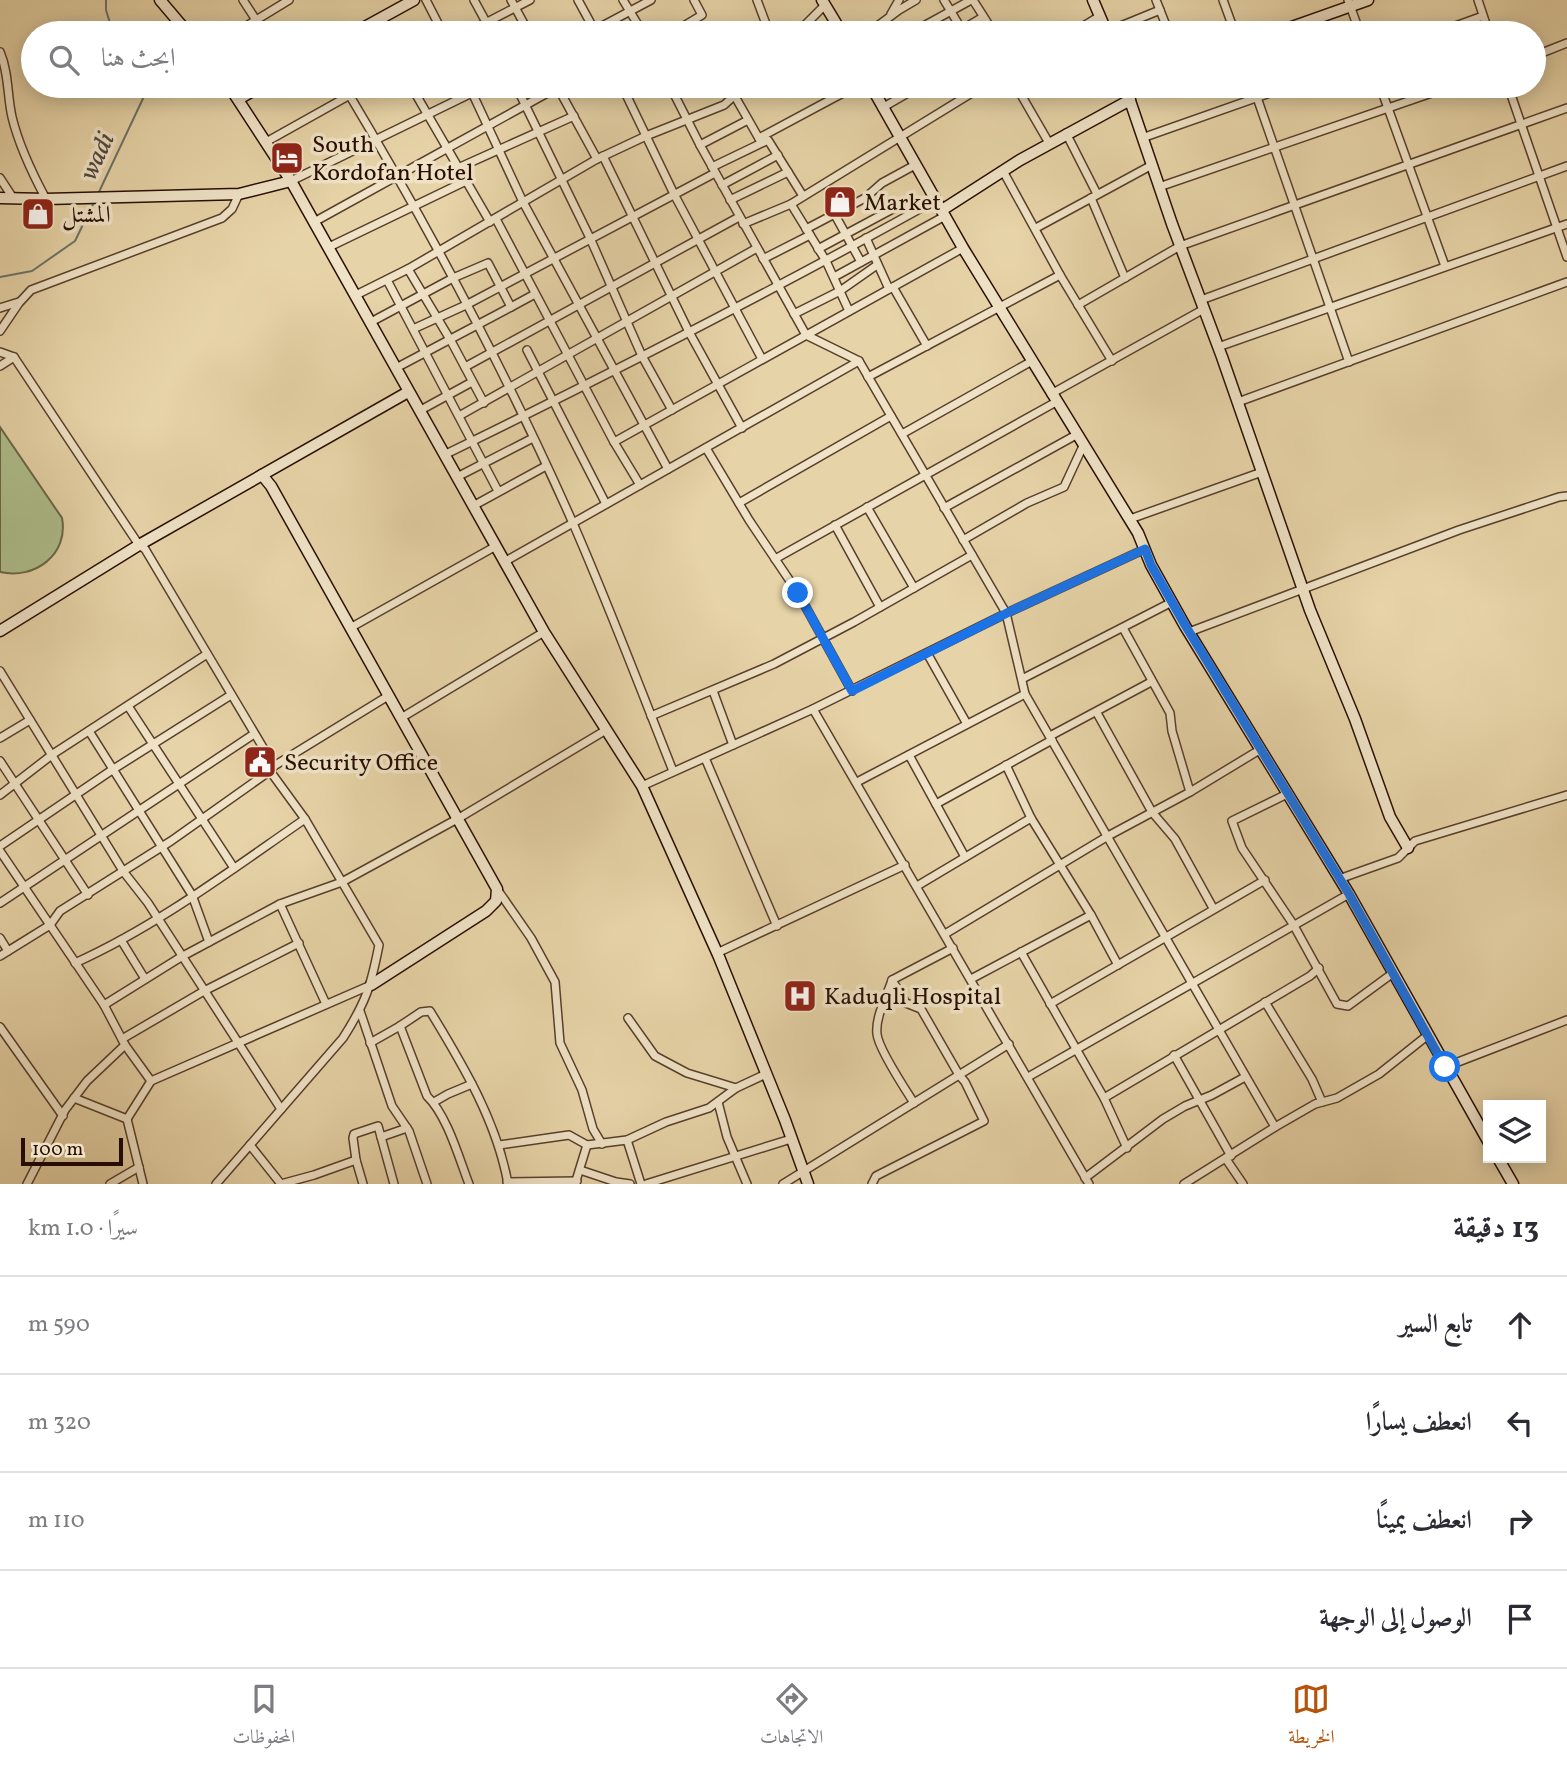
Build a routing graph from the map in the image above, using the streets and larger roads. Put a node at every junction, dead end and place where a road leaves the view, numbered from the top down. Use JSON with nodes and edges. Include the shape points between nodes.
{"nodes":[{"id":1,"x":160,"y":0,"type":"edge"},
{"id":2,"x":243,"y":0,"type":"edge"},
{"id":3,"x":289,"y":0,"type":"edge"},
{"id":4,"x":414,"y":0,"type":"edge"},
{"id":5,"x":426,"y":0,"type":"edge"},
{"id":6,"x":474,"y":0,"type":"edge"},
{"id":7,"x":530,"y":0,"type":"edge"},
{"id":8,"x":578,"y":0,"type":"edge"},
{"id":9,"x":623,"y":0,"type":"edge"},
{"id":10,"x":651,"y":0,"type":"edge"},
{"id":11,"x":694,"y":0,"type":"edge"},
{"id":12,"x":757,"y":0,"type":"edge"},
{"id":13,"x":899,"y":0,"type":"edge"},
{"id":14,"x":916,"y":0,"type":"edge"},
{"id":15,"x":944,"y":0,"type":"edge"},
{"id":16,"x":972,"y":0,"type":"edge"},
{"id":17,"x":1093,"y":0,"type":"edge"},
{"id":18,"x":1156,"y":0,"type":"edge"},
{"id":19,"x":1223,"y":0,"type":"edge"},
{"id":20,"x":1368,"y":0,"type":"edge"},
{"id":21,"x":1478,"y":0,"type":"edge"},
{"id":22,"x":824,"y":2,"type":"edge"},
{"id":23,"x":1350,"y":3,"type":"edge"},
{"id":24,"x":513,"y":4,"type":"edge"},
{"id":25,"x":1160,"y":10,"type":"junction"},
{"id":26,"x":950,"y":11,"type":"junction"},
{"id":27,"x":630,"y":12,"type":"junction"},
{"id":28,"x":1100,"y":16,"type":"junction"},
{"id":29,"x":1483,"y":16,"type":"junction"},
{"id":30,"x":889,"y":17,"type":"junction"},
{"id":31,"x":984,"y":17,"type":"junction"},
{"id":32,"x":256,"y":20,"type":"joint"},
{"id":33,"x":178,"y":21,"type":"edge"},
{"id":34,"x":377,"y":21,"type":"edge"},
{"id":35,"x":437,"y":21,"type":"edge"},
{"id":36,"x":485,"y":21,"type":"edge"},
{"id":37,"x":489,"y":21,"type":"edge"},
{"id":38,"x":522,"y":21,"type":"edge"},
{"id":39,"x":588,"y":21,"type":"edge"},
{"id":40,"x":613,"y":21,"type":"edge"},
{"id":41,"x":636,"y":21,"type":"edge"},
{"id":42,"x":695,"y":21,"type":"edge"},
{"id":43,"x":765,"y":21,"type":"edge"},
{"id":44,"x":807,"y":21,"type":"edge"},
{"id":45,"x":835,"y":21,"type":"edge"},
{"id":46,"x":884,"y":21,"type":"edge"},
{"id":47,"x":932,"y":21,"type":"edge"},
{"id":48,"x":954,"y":21,"type":"edge"},
{"id":49,"x":977,"y":21,"type":"edge"},
{"id":50,"x":986,"y":21,"type":"edge"},
{"id":51,"x":1092,"y":21,"type":"edge"},
{"id":52,"x":1102,"y":21,"type":"edge"},
{"id":53,"x":1133,"y":21,"type":"edge"},
{"id":54,"x":1164,"y":21,"type":"edge"},
{"id":55,"x":1231,"y":21,"type":"edge"},
{"id":56,"x":1305,"y":21,"type":"edge"},
{"id":57,"x":1356,"y":21,"type":"edge"},
{"id":58,"x":1469,"y":21,"type":"edge"},
{"id":59,"x":1485,"y":21,"type":"edge"},
{"id":60,"x":1567,"y":43,"type":"edge"},
{"id":61,"x":1546,"y":51,"type":"edge"},
{"id":62,"x":0,"y":52,"type":"edge"},
{"id":63,"x":344,"y":98,"type":"edge"},
{"id":64,"x":351,"y":98,"type":"edge"},
{"id":65,"x":418,"y":98,"type":"edge"},
{"id":66,"x":455,"y":98,"type":"edge"},
{"id":67,"x":475,"y":98,"type":"edge"},
{"id":68,"x":522,"y":98,"type":"edge"},
{"id":69,"x":536,"y":98,"type":"edge"},
{"id":70,"x":565,"y":98,"type":"edge"},
{"id":71,"x":628,"y":98,"type":"edge"},
{"id":72,"x":676,"y":98,"type":"edge"},
{"id":73,"x":732,"y":98,"type":"edge"},
{"id":74,"x":737,"y":98,"type":"edge"},
{"id":75,"x":835,"y":98,"type":"edge"},
{"id":76,"x":877,"y":98,"type":"edge"},
{"id":77,"x":899,"y":98,"type":"edge"},
{"id":78,"x":963,"y":98,"type":"edge"},
{"id":79,"x":1023,"y":98,"type":"edge"},
{"id":80,"x":1254,"y":98,"type":"edge"},
{"id":81,"x":1257,"y":98,"type":"edge"},
{"id":82,"x":1384,"y":98,"type":"edge"},
{"id":83,"x":1419,"y":98,"type":"edge"},
{"id":84,"x":1512,"y":98,"type":"edge"},
{"id":85,"x":239,"y":99,"type":"edge"},
{"id":86,"x":1130,"y":100,"type":"joint"},
{"id":87,"x":525,"y":104,"type":"junction"},
{"id":88,"x":882,"y":108,"type":"junction"},
{"id":89,"x":1567,"y":108,"type":"edge"},
{"id":90,"x":1388,"y":109,"type":"junction"},
{"id":91,"x":427,"y":114,"type":"junction"},
{"id":92,"x":574,"y":116,"type":"junction"},
{"id":93,"x":748,"y":120,"type":"junction"},
{"id":94,"x":687,"y":121,"type":"junction"},
{"id":95,"x":487,"y":124,"type":"junction"},
{"id":96,"x":1521,"y":125,"type":"junction"},
{"id":97,"x":539,"y":132,"type":"junction"},
{"id":98,"x":1066,"y":133,"type":"junction"},
{"id":99,"x":646,"y":136,"type":"junction"},
{"id":100,"x":898,"y":136,"type":"junction"},
{"id":101,"x":1142,"y":138,"type":"junction"},
{"id":102,"x":376,"y":139,"type":"junction"},
{"id":103,"x":760,"y":141,"type":"junction"},
{"id":104,"x":266,"y":142,"type":"junction"},
{"id":105,"x":1049,"y":143,"type":"junction"},
{"id":106,"x":700,"y":145,"type":"junction"},
{"id":107,"x":447,"y":148,"type":"junction"},
{"id":108,"x":1273,"y":148,"type":"junction"},
{"id":109,"x":499,"y":149,"type":"junction"},
{"id":110,"x":778,"y":155,"type":"junction"},
{"id":111,"x":600,"y":158,"type":"junction"},
{"id":112,"x":1408,"y":163,"type":"junction"},
{"id":113,"x":915,"y":165,"type":"junction"},
{"id":114,"x":1152,"y":165,"type":"junction"},
{"id":115,"x":1567,"y":166,"type":"edge"},
{"id":116,"x":458,"y":168,"type":"junction"},
{"id":117,"x":713,"y":170,"type":"junction"},
{"id":118,"x":1003,"y":171,"type":"junction"},
{"id":119,"x":788,"y":172,"type":"junction"},
{"id":120,"x":397,"y":176,"type":"junction"},
{"id":121,"x":1539,"y":176,"type":"junction"},
{"id":122,"x":0,"y":178,"type":"edge"},
{"id":123,"x":561,"y":180,"type":"junction"},
{"id":124,"x":291,"y":181,"type":"junction"},
{"id":125,"x":466,"y":181,"type":"junction"},
{"id":126,"x":722,"y":185,"type":"junction"},
{"id":127,"x":1159,"y":187,"type":"junction"},
{"id":128,"x":239,"y":194,"type":"junction"},
{"id":129,"x":674,"y":194,"type":"junction"},
{"id":130,"x":803,"y":196,"type":"junction"},
{"id":131,"x":1094,"y":196,"type":"junction"},
{"id":132,"x":0,"y":198,"type":"edge"},
{"id":133,"x":13,"y":198,"type":"junction"},
{"id":134,"x":46,"y":199,"type":"junction"},
{"id":135,"x":730,"y":200,"type":"junction"},
{"id":136,"x":936,"y":200,"type":"junction"},
{"id":137,"x":523,"y":202,"type":"junction"},
{"id":138,"x":791,"y":204,"type":"junction"},
{"id":139,"x":900,"y":205,"type":"dead end"},
{"id":140,"x":1293,"y":205,"type":"junction"},
{"id":141,"x":414,"y":206,"type":"junction"},
{"id":142,"x":944,"y":213,"type":"junction"},
{"id":143,"x":835,"y":215,"type":"junction"},
{"id":144,"x":631,"y":216,"type":"junction"},
{"id":145,"x":1428,"y":217,"type":"junction"},
{"id":146,"x":493,"y":220,"type":"junction"},
{"id":147,"x":741,"y":220,"type":"junction"},
{"id":148,"x":314,"y":222,"type":"junction"},
{"id":149,"x":1567,"y":224,"type":"edge"},
{"id":150,"x":1036,"y":228,"type":"junction"},
{"id":151,"x":1557,"y":228,"type":"junction"},
{"id":152,"x":808,"y":232,"type":"junction"},
{"id":153,"x":846,"y":234,"type":"junction"},
{"id":154,"x":590,"y":238,"type":"junction"},
{"id":155,"x":700,"y":239,"type":"junction"},
{"id":156,"x":866,"y":239,"type":"junction"},
{"id":157,"x":853,"y":246,"type":"junction"},
{"id":158,"x":1180,"y":246,"type":"junction"},
{"id":159,"x":329,"y":247,"type":"junction"},
{"id":160,"x":757,"y":248,"type":"junction"},
{"id":161,"x":818,"y":248,"type":"junction"},
{"id":162,"x":963,"y":248,"type":"junction"},
{"id":163,"x":439,"y":251,"type":"junction"},
{"id":164,"x":874,"y":255,"type":"junction"},
{"id":165,"x":1567,"y":257,"type":"edge"},
{"id":166,"x":553,"y":258,"type":"junction"},
{"id":167,"x":763,"y":259,"type":"junction"},
{"id":168,"x":1313,"y":260,"type":"junction"},
{"id":169,"x":826,"y":261,"type":"junction"},
{"id":170,"x":861,"y":262,"type":"junction"},
{"id":171,"x":656,"y":263,"type":"junction"},
{"id":172,"x":877,"y":265,"type":"junction"},
{"id":173,"x":1445,"y":266,"type":"junction"},
{"id":174,"x":408,"y":269,"type":"junction"},
{"id":175,"x":715,"y":272,"type":"junction"},
{"id":176,"x":524,"y":273,"type":"junction"},
{"id":177,"x":1060,"y":275,"type":"junction"},
{"id":178,"x":834,"y":277,"type":"junction"},
{"id":179,"x":453,"y":278,"type":"junction"},
{"id":180,"x":1125,"y":278,"type":"junction"},
{"id":181,"x":387,"y":281,"type":"junction"},
{"id":182,"x":1567,"y":282,"type":"edge"},
{"id":183,"x":501,"y":285,"type":"junction"},
{"id":184,"x":778,"y":285,"type":"junction"},
{"id":185,"x":612,"y":286,"type":"junction"},
{"id":186,"x":891,"y":288,"type":"junction"},
{"id":187,"x":840,"y":291,"type":"junction"},
{"id":188,"x":423,"y":294,"type":"junction"},
{"id":189,"x":535,"y":294,"type":"junction"},
{"id":190,"x":356,"y":295,"type":"junction"},
{"id":191,"x":671,"y":297,"type":"junction"},
{"id":192,"x":21,"y":301,"type":"junction"},
{"id":193,"x":466,"y":305,"type":"junction"},
{"id":194,"x":579,"y":305,"type":"junction"},
{"id":195,"x":1078,"y":305,"type":"junction"},
{"id":196,"x":1202,"y":305,"type":"junction"},
{"id":197,"x":402,"y":306,"type":"junction"},
{"id":198,"x":512,"y":307,"type":"junction"},
{"id":199,"x":1000,"y":307,"type":"junction"},
{"id":200,"x":1329,"y":307,"type":"junction"},
{"id":201,"x":0,"y":308,"type":"edge"},
{"id":202,"x":734,"y":309,"type":"junction"},
{"id":203,"x":849,"y":311,"type":"junction"},
{"id":204,"x":794,"y":314,"type":"junction"},
{"id":205,"x":438,"y":318,"type":"junction"},
{"id":206,"x":549,"y":319,"type":"junction"},
{"id":207,"x":628,"y":321,"type":"junction"},
{"id":208,"x":371,"y":322,"type":"junction"},
{"id":209,"x":476,"y":324,"type":"junction"},
{"id":210,"x":413,"y":329,"type":"junction"},
{"id":211,"x":0,"y":331,"type":"edge"},
{"id":212,"x":689,"y":332,"type":"junction"},
{"id":213,"x":806,"y":335,"type":"junction"},
{"id":214,"x":597,"y":338,"type":"junction"},
{"id":215,"x":451,"y":341,"type":"junction"},
{"id":216,"x":927,"y":346,"type":"junction"},
{"id":217,"x":1218,"y":347,"type":"junction"},
{"id":218,"x":527,"y":350,"type":"dead end"},
{"id":219,"x":0,"y":352,"type":"edge"},
{"id":220,"x":425,"y":353,"type":"junction"},
{"id":221,"x":490,"y":354,"type":"junction"},
{"id":222,"x":567,"y":354,"type":"junction"},
{"id":223,"x":642,"y":356,"type":"junction"},
{"id":224,"x":15,"y":357,"type":"junction"},
{"id":225,"x":762,"y":359,"type":"junction"},
{"id":226,"x":1112,"y":360,"type":"junction"},
{"id":227,"x":859,"y":361,"type":"junction"},
{"id":228,"x":1032,"y":361,"type":"junction"},
{"id":229,"x":1349,"y":362,"type":"junction"},
{"id":230,"x":0,"y":366,"type":"edge"},
{"id":231,"x":465,"y":367,"type":"junction"},
{"id":232,"x":396,"y":369,"type":"junction"},
{"id":233,"x":539,"y":371,"type":"junction"},
{"id":234,"x":615,"y":371,"type":"junction"},
{"id":235,"x":868,"y":377,"type":"junction"},
{"id":236,"x":472,"y":382,"type":"junction"},
{"id":237,"x":584,"y":385,"type":"junction"},
{"id":238,"x":716,"y":385,"type":"junction"},
{"id":239,"x":508,"y":389,"type":"junction"},
{"id":240,"x":408,"y":391,"type":"junction"},
{"id":241,"x":448,"y":396,"type":"junction"},
{"id":242,"x":1054,"y":398,"type":"junction"},
{"id":243,"x":553,"y":401,"type":"junction"},
{"id":244,"x":1238,"y":401,"type":"junction"},
{"id":245,"x":484,"y":403,"type":"junction"},
{"id":246,"x":672,"y":410,"type":"junction"},
{"id":247,"x":419,"y":411,"type":"junction"},
{"id":248,"x":521,"y":415,"type":"junction"},
{"id":249,"x":459,"y":416,"type":"junction"},
{"id":250,"x":891,"y":416,"type":"junction"},
{"id":251,"x":645,"y":425,"type":"junction"},
{"id":252,"x":742,"y":428,"type":"junction"},
{"id":253,"x":902,"y":434,"type":"junction"},
{"id":254,"x":1076,"y":435,"type":"junction"},
{"id":255,"x":533,"y":438,"type":"junction"},
{"id":256,"x":472,"y":441,"type":"junction"},
{"id":257,"x":614,"y":442,"type":"junction"},
{"id":258,"x":1083,"y":446,"type":"junction"},
{"id":259,"x":706,"y":448,"type":"junction"},
{"id":260,"x":444,"y":455,"type":"junction"},
{"id":261,"x":485,"y":464,"type":"junction"},
{"id":262,"x":546,"y":466,"type":"junction"},
{"id":263,"x":668,"y":469,"type":"junction"},
{"id":264,"x":1262,"y":472,"type":"junction"},
{"id":265,"x":925,"y":474,"type":"junction"},
{"id":266,"x":262,"y":475,"type":"junction"},
{"id":267,"x":457,"y":477,"type":"junction"},
{"id":268,"x":640,"y":485,"type":"junction"},
{"id":269,"x":498,"y":491,"type":"junction"},
{"id":270,"x":1567,"y":496,"type":"edge"},
{"id":271,"x":739,"y":503,"type":"junction"},
{"id":272,"x":606,"y":505,"type":"junction"},
{"id":273,"x":473,"y":506,"type":"junction"},
{"id":274,"x":867,"y":507,"type":"junction"},
{"id":275,"x":944,"y":508,"type":"junction"},
{"id":276,"x":1130,"y":519,"type":"junction"},
{"id":277,"x":572,"y":522,"type":"junction"},
{"id":278,"x":835,"y":525,"type":"junction"},
{"id":279,"x":963,"y":540,"type":"junction"},
{"id":280,"x":139,"y":545,"type":"junction"},
{"id":281,"x":496,"y":546,"type":"junction"},
{"id":282,"x":1145,"y":549,"type":"junction"},
{"id":283,"x":972,"y":555,"type":"junction"},
{"id":284,"x":775,"y":559,"type":"junction"},
{"id":285,"x":505,"y":562,"type":"junction"},
{"id":286,"x":914,"y":588,"type":"junction"},
{"id":287,"x":1303,"y":589,"type":"junction"},
{"id":288,"x":1172,"y":602,"type":"junction"},
{"id":289,"x":880,"y":607,"type":"junction"},
{"id":290,"x":1006,"y":613,"type":"junction"},
{"id":291,"x":350,"y":628,"type":"junction"},
{"id":292,"x":1123,"y":628,"type":"junction"},
{"id":293,"x":0,"y":631,"type":"edge"},
{"id":294,"x":544,"y":632,"type":"junction"},
{"id":295,"x":1189,"y":632,"type":"junction"},
{"id":296,"x":823,"y":637,"type":"junction"},
{"id":297,"x":927,"y":653,"type":"junction"},
{"id":298,"x":208,"y":654,"type":"junction"},
{"id":299,"x":0,"y":671,"type":"edge"},
{"id":300,"x":1022,"y":679,"type":"junction"},
{"id":301,"x":2,"y":681,"type":"edge"},
{"id":302,"x":1151,"y":682,"type":"junction"},
{"id":303,"x":713,"y":691,"type":"junction"},
{"id":304,"x":852,"y":691,"type":"junction"},
{"id":305,"x":1025,"y":694,"type":"junction"},
{"id":306,"x":232,"y":695,"type":"junction"},
{"id":307,"x":388,"y":696,"type":"junction"},
{"id":308,"x":128,"y":706,"type":"junction"},
{"id":309,"x":813,"y":709,"type":"junction"},
{"id":310,"x":1097,"y":713,"type":"junction"},
{"id":311,"x":651,"y":716,"type":"junction"},
{"id":312,"x":401,"y":718,"type":"junction"},
{"id":313,"x":30,"y":720,"type":"junction"},
{"id":314,"x":967,"y":724,"type":"junction"},
{"id":315,"x":606,"y":730,"type":"junction"},
{"id":316,"x":89,"y":731,"type":"junction"},
{"id":317,"x":254,"y":734,"type":"junction"},
{"id":318,"x":0,"y":738,"type":"edge"},
{"id":319,"x":1051,"y":738,"type":"junction"},
{"id":320,"x":153,"y":744,"type":"junction"},
{"id":321,"x":733,"y":746,"type":"junction"},
{"id":322,"x":1261,"y":749,"type":"junction"},
{"id":323,"x":53,"y":754,"type":"junction"},
{"id":324,"x":909,"y":755,"type":"junction"},
{"id":325,"x":705,"y":758,"type":"junction"},
{"id":326,"x":0,"y":761,"type":"edge"},
{"id":327,"x":1006,"y":765,"type":"junction"},
{"id":328,"x":272,"y":768,"type":"junction"},
{"id":329,"x":112,"y":770,"type":"junction"},
{"id":330,"x":673,"y":771,"type":"junction"},
{"id":331,"x":857,"y":782,"type":"junction"},
{"id":332,"x":179,"y":783,"type":"junction"},
{"id":333,"x":14,"y":784,"type":"junction"},
{"id":334,"x":642,"y":786,"type":"junction"},
{"id":335,"x":1190,"y":792,"type":"junction"},
{"id":336,"x":78,"y":794,"type":"junction"},
{"id":337,"x":1287,"y":794,"type":"junction"},
{"id":338,"x":1567,"y":794,"type":"edge"},
{"id":339,"x":0,"y":795,"type":"edge"},
{"id":340,"x":936,"y":804,"type":"junction"},
{"id":341,"x":139,"y":809,"type":"junction"},
{"id":342,"x":1152,"y":812,"type":"junction"},
{"id":343,"x":459,"y":818,"type":"junction"},
{"id":344,"x":1031,"y":818,"type":"junction"},
{"id":345,"x":201,"y":819,"type":"junction"},
{"id":346,"x":305,"y":819,"type":"junction"},
{"id":347,"x":39,"y":820,"type":"junction"},
{"id":348,"x":102,"y":834,"type":"junction"},
{"id":349,"x":1108,"y":836,"type":"junction"},
{"id":350,"x":161,"y":846,"type":"junction"},
{"id":351,"x":0,"y":848,"type":"edge"},
{"id":352,"x":1408,"y":848,"type":"junction"},
{"id":353,"x":965,"y":857,"type":"junction"},
{"id":354,"x":64,"y":860,"type":"junction"},
{"id":355,"x":905,"y":865,"type":"junction"},
{"id":356,"x":1058,"y":865,"type":"junction"},
{"id":357,"x":234,"y":868,"type":"junction"},
{"id":358,"x":123,"y":871,"type":"junction"},
{"id":359,"x":1339,"y":878,"type":"junction"},
{"id":360,"x":1265,"y":880,"type":"junction"},
{"id":361,"x":342,"y":882,"type":"junction"},
{"id":362,"x":917,"y":886,"type":"junction"},
{"id":363,"x":24,"y":887,"type":"junction"},
{"id":364,"x":497,"y":889,"type":"junction"},
{"id":365,"x":1349,"y":894,"type":"junction"},
{"id":366,"x":88,"y":895,"type":"junction"},
{"id":367,"x":192,"y":895,"type":"junction"},
{"id":368,"x":0,"y":903,"type":"edge"},
{"id":369,"x":280,"y":904,"type":"junction"},
{"id":370,"x":1213,"y":908,"type":"junction"},
{"id":371,"x":1091,"y":915,"type":"junction"},
{"id":372,"x":158,"y":919,"type":"junction"},
{"id":373,"x":1293,"y":924,"type":"junction"},
{"id":374,"x":50,"y":925,"type":"junction"},
{"id":375,"x":777,"y":926,"type":"junction"},
{"id":376,"x":945,"y":934,"type":"junction"},
{"id":377,"x":0,"y":938,"type":"edge"},
{"id":378,"x":1166,"y":938,"type":"junction"},
{"id":379,"x":121,"y":940,"type":"junction"},
{"id":380,"x":209,"y":942,"type":"junction"},
{"id":381,"x":299,"y":943,"type":"junction"},
{"id":382,"x":953,"y":948,"type":"junction"},
{"id":383,"x":8,"y":951,"type":"junction"},
{"id":384,"x":1021,"y":952,"type":"junction"},
{"id":385,"x":717,"y":953,"type":"junction"},
{"id":386,"x":0,"y":956,"type":"edge"},
{"id":387,"x":181,"y":957,"type":"junction"},
{"id":388,"x":75,"y":963,"type":"junction"},
{"id":389,"x":1118,"y":965,"type":"junction"},
{"id":390,"x":1319,"y":968,"type":"junction"},
{"id":391,"x":1393,"y":973,"type":"junction"},
{"id":392,"x":145,"y":979,"type":"junction"},
{"id":393,"x":971,"y":979,"type":"junction"},
{"id":394,"x":892,"y":980,"type":"junction"},
{"id":395,"x":1192,"y":983,"type":"junction"},
{"id":396,"x":371,"y":985,"type":"junction"},
{"id":397,"x":204,"y":991,"type":"junction"},
{"id":398,"x":1265,"y":1002,"type":"junction"},
{"id":399,"x":326,"y":1004,"type":"junction"},
{"id":400,"x":1050,"y":1004,"type":"junction"},
{"id":401,"x":104,"y":1005,"type":"junction"},
{"id":402,"x":360,"y":1011,"type":"junction"},
{"id":403,"x":628,"y":1018,"type":"dead end"},
{"id":404,"x":1567,"y":1020,"type":"edge"},
{"id":405,"x":400,"y":1026,"type":"junction"},
{"id":406,"x":0,"y":1027,"type":"edge"},
{"id":407,"x":1219,"y":1030,"type":"junction"},
{"id":408,"x":1427,"y":1035,"type":"junction"},
{"id":409,"x":238,"y":1041,"type":"junction"},
{"id":410,"x":123,"y":1042,"type":"junction"},
{"id":411,"x":370,"y":1043,"type":"junction"},
{"id":412,"x":1009,"y":1044,"type":"junction"},
{"id":413,"x":1075,"y":1050,"type":"junction"},
{"id":414,"x":1174,"y":1055,"type":"junction"},
{"id":415,"x":1445,"y":1067,"type":"junction"},
{"id":416,"x":766,"y":1074,"type":"junction"},
{"id":417,"x":959,"y":1075,"type":"junction"},
{"id":418,"x":1028,"y":1077,"type":"junction"},
{"id":419,"x":1245,"y":1077,"type":"junction"},
{"id":420,"x":151,"y":1081,"type":"junction"},
{"id":421,"x":472,"y":1084,"type":"junction"},
{"id":422,"x":736,"y":1088,"type":"junction"},
{"id":423,"x":74,"y":1098,"type":"junction"},
{"id":424,"x":1104,"y":1098,"type":"junction"},
{"id":425,"x":1198,"y":1100,"type":"junction"},
{"id":426,"x":718,"y":1101,"type":"junction"},
{"id":427,"x":434,"y":1102,"type":"junction"},
{"id":428,"x":1322,"y":1102,"type":"junction"},
{"id":429,"x":914,"y":1103,"type":"junction"},
{"id":430,"x":281,"y":1109,"type":"junction"},
{"id":431,"x":63,"y":1116,"type":"junction"},
{"id":432,"x":127,"y":1119,"type":"junction"},
{"id":433,"x":1275,"y":1127,"type":"junction"},
{"id":434,"x":407,"y":1128,"type":"junction"},
{"id":435,"x":1483,"y":1132,"type":"edge"},
{"id":436,"x":381,"y":1137,"type":"junction"},
{"id":437,"x":791,"y":1139,"type":"junction"},
{"id":438,"x":627,"y":1140,"type":"junction"},
{"id":439,"x":602,"y":1144,"type":"junction"},
{"id":440,"x":250,"y":1145,"type":"junction"},
{"id":441,"x":499,"y":1145,"type":"junction"},
{"id":442,"x":587,"y":1145,"type":"junction"},
{"id":443,"x":1127,"y":1148,"type":"junction"},
{"id":444,"x":735,"y":1155,"type":"junction"},
{"id":445,"x":1228,"y":1158,"type":"junction"},
{"id":446,"x":356,"y":1160,"type":"junction"},
{"id":447,"x":1501,"y":1163,"type":"edge"},
{"id":448,"x":139,"y":1167,"type":"junction"},
{"id":449,"x":580,"y":1170,"type":"junction"},
{"id":450,"x":803,"y":1170,"type":"junction"},
{"id":451,"x":1087,"y":1181,"type":"edge"},
{"id":452,"x":507,"y":1183,"type":"edge"},
{"id":453,"x":576,"y":1183,"type":"edge"},
{"id":454,"x":27,"y":1184,"type":"edge"},
{"id":455,"x":110,"y":1184,"type":"edge"},
{"id":456,"x":143,"y":1184,"type":"edge"},
{"id":457,"x":216,"y":1184,"type":"edge"},
{"id":458,"x":281,"y":1184,"type":"edge"},
{"id":459,"x":363,"y":1184,"type":"edge"},
{"id":460,"x":394,"y":1184,"type":"edge"},
{"id":461,"x":427,"y":1184,"type":"edge"},
{"id":462,"x":469,"y":1184,"type":"edge"},
{"id":463,"x":630,"y":1184,"type":"edge"},
{"id":464,"x":641,"y":1184,"type":"edge"},
{"id":465,"x":646,"y":1184,"type":"edge"},
{"id":466,"x":747,"y":1184,"type":"edge"},
{"id":467,"x":783,"y":1184,"type":"edge"},
{"id":468,"x":808,"y":1184,"type":"edge"},
{"id":469,"x":872,"y":1184,"type":"edge"},
{"id":470,"x":1184,"y":1184,"type":"edge"},
{"id":471,"x":1243,"y":1184,"type":"edge"},
{"id":472,"x":1513,"y":1184,"type":"edge"}],
"edges":[{"from":1,"to":33,"type":"street"},
{"from":2,"to":32,"type":"street"},
{"from":3,"to":32,"type":"street"},
{"from":4,"to":34,"type":"street"},
{"from":5,"to":35,"type":"street"},
{"from":6,"to":36,"type":"street"},
{"from":7,"to":24,"type":"street"},
{"from":8,"to":39,"type":"street"},
{"from":9,"to":27,"type":"street"},
{"from":10,"to":27,"type":"street"},
{"from":11,"to":42,"type":"street","via":[[702,15]]},
{"from":12,"to":43,"type":"street"},
{"from":13,"to":30,"type":"street"},
{"from":14,"to":30,"type":"street"},
{"from":15,"to":26,"type":"street"},
{"from":16,"to":26,"type":"street"},
{"from":16,"to":31,"type":"street"},
{"from":17,"to":28,"type":"street"},
{"from":18,"to":25,"type":"street"},
{"from":19,"to":55,"type":"street"},
{"from":20,"to":23,"type":"street"},
{"from":21,"to":29,"type":"street"},
{"from":22,"to":44,"type":"street"},
{"from":22,"to":45,"type":"street"},
{"from":23,"to":56,"type":"street"},
{"from":23,"to":57,"type":"street"},
{"from":24,"to":37,"type":"street"},
{"from":24,"to":38,"type":"street"},
{"from":25,"to":53,"type":"street"},
{"from":25,"to":54,"type":"street"},
{"from":26,"to":47,"type":"street"},
{"from":26,"to":48,"type":"street"},
{"from":27,"to":40,"type":"street"},
{"from":27,"to":41,"type":"street"},
{"from":28,"to":51,"type":"street"},
{"from":28,"to":52,"type":"street"},
{"from":29,"to":58,"type":"street"},
{"from":29,"to":59,"type":"street"},
{"from":30,"to":46,"type":"street"},
{"from":31,"to":49,"type":"street"},
{"from":31,"to":50,"type":"street"},
{"from":60,"to":61,"type":"street"},
{"from":62,"to":134,"type":"street","via":[[21,145]]},
{"from":63,"to":104,"type":"street"},
{"from":64,"to":102,"type":"street"},
{"from":65,"to":91,"type":"street"},
{"from":66,"to":91,"type":"street"},
{"from":67,"to":95,"type":"street"},
{"from":68,"to":87,"type":"street"},
{"from":69,"to":87,"type":"street"},
{"from":70,"to":92,"type":"street"},
{"from":71,"to":99,"type":"street"},
{"from":72,"to":94,"type":"street"},
{"from":73,"to":94,"type":"street"},
{"from":74,"to":93,"type":"street"},
{"from":75,"to":103,"type":"street"},
{"from":76,"to":88,"type":"street"},
{"from":77,"to":88,"type":"street"},
{"from":78,"to":100,"type":"street"},
{"from":79,"to":105,"type":"street"},
{"from":80,"to":101,"type":"street"},
{"from":81,"to":108,"type":"street"},
{"from":82,"to":90,"type":"street"},
{"from":83,"to":90,"type":"street"},
{"from":84,"to":96,"type":"street"},
{"from":85,"to":104,"type":"street"},
{"from":86,"to":98,"type":"street"},
{"from":86,"to":101,"type":"street"},
{"from":87,"to":95,"type":"street"},
{"from":87,"to":97,"type":"street"},
{"from":88,"to":100,"type":"street"},
{"from":89,"to":96,"type":"street"},
{"from":90,"to":108,"type":"street"},
{"from":90,"to":112,"type":"street"},
{"from":91,"to":102,"type":"street"},
{"from":91,"to":107,"type":"street"},
{"from":92,"to":97,"type":"street"},
{"from":92,"to":111,"type":"street"},
{"from":93,"to":103,"type":"street"},
{"from":93,"to":106,"type":"street"},
{"from":94,"to":99,"type":"street"},
{"from":94,"to":106,"type":"street"},
{"from":95,"to":107,"type":"street"},
{"from":95,"to":109,"type":"street"},
{"from":96,"to":112,"type":"street"},
{"from":96,"to":121,"type":"street"},
{"from":97,"to":109,"type":"street"},
{"from":97,"to":123,"type":"street"},
{"from":98,"to":105,"type":"street"},
{"from":98,"to":131,"type":"street"},
{"from":99,"to":111,"type":"street"},
{"from":99,"to":129,"type":"street"},
{"from":100,"to":113,"type":"street"},
{"from":100,"to":130,"type":"street"},
{"from":101,"to":114,"type":"street"},
{"from":102,"to":120,"type":"street"},
{"from":102,"to":124,"type":"street"},
{"from":103,"to":110,"type":"street","via":[[768,140]]},
{"from":103,"to":117,"type":"street"},
{"from":104,"to":124,"type":"street"},
{"from":105,"to":118,"type":"street"},
{"from":106,"to":117,"type":"street"},
{"from":107,"to":116,"type":"street"},
{"from":107,"to":120,"type":"street"},
{"from":108,"to":127,"type":"street"},
{"from":108,"to":140,"type":"street"},
{"from":109,"to":116,"type":"street"},
{"from":109,"to":137,"type":"street"},
{"from":110,"to":119,"type":"street"},
{"from":110,"to":126,"type":"street"},
{"from":111,"to":123,"type":"street"},
{"from":111,"to":144,"type":"street"},
{"from":112,"to":140,"type":"street"},
{"from":112,"to":145,"type":"street"},
{"from":113,"to":136,"type":"street"},
{"from":113,"to":143,"type":"street"},
{"from":114,"to":127,"type":"street"},
{"from":114,"to":131,"type":"street"},
{"from":115,"to":121,"type":"street"},
{"from":116,"to":125,"type":"street"},
{"from":117,"to":126,"type":"street"},
{"from":117,"to":129,"type":"street"},
{"from":118,"to":142,"type":"street"},
{"from":118,"to":150,"type":"street"},
{"from":119,"to":130,"type":"street"},
{"from":119,"to":135,"type":"street"},
{"from":120,"to":141,"type":"street"},
{"from":120,"to":148,"type":"street"},
{"from":121,"to":145,"type":"street"},
{"from":121,"to":151,"type":"street"},
{"from":122,"to":133,"type":"street"},
{"from":123,"to":137,"type":"street"},
{"from":123,"to":154,"type":"street"},
{"from":124,"to":128,"type":"street"},
{"from":124,"to":148,"type":"street"},
{"from":125,"to":141,"type":"street"},
{"from":125,"to":146,"type":"street"},
{"from":126,"to":135,"type":"street"},
{"from":127,"to":158,"type":"street"},
{"from":128,"to":134,"type":"street"},
{"from":128,"to":192,"type":"street","via":[[222,218],[31,290]]},
{"from":129,"to":144,"type":"street"},
{"from":129,"to":155,"type":"street"},
{"from":130,"to":138,"type":"street"},
{"from":131,"to":150,"type":"street"},
{"from":131,"to":180,"type":"street"},
{"from":132,"to":133,"type":"street"},
{"from":133,"to":134,"type":"street"},
{"from":135,"to":147,"type":"street"},
{"from":136,"to":142,"type":"street"},
{"from":136,"to":156,"type":"street"},
{"from":137,"to":146,"type":"street"},
{"from":137,"to":166,"type":"street"},
{"from":138,"to":147,"type":"street"},
{"from":138,"to":152,"type":"street"},
{"from":139,"to":153,"type":"street"},
{"from":140,"to":158,"type":"street"},
{"from":140,"to":168,"type":"street"},
{"from":141,"to":159,"type":"street"},
{"from":141,"to":163,"type":"street"},
{"from":142,"to":162,"type":"street"},
{"from":142,"to":164,"type":"street"},
{"from":143,"to":152,"type":"street"},
{"from":143,"to":153,"type":"street"},
{"from":144,"to":154,"type":"street"},
{"from":144,"to":171,"type":"street"},
{"from":145,"to":168,"type":"street"},
{"from":145,"to":173,"type":"street"},
{"from":146,"to":163,"type":"street"},
{"from":146,"to":176,"type":"street"},
{"from":147,"to":155,"type":"street"},
{"from":147,"to":160,"type":"street"},
{"from":148,"to":159,"type":"street"},
{"from":149,"to":151,"type":"street"},
{"from":150,"to":177,"type":"street"},
{"from":151,"to":165,"type":"street"},
{"from":151,"to":173,"type":"street"},
{"from":152,"to":161,"type":"street"},
{"from":152,"to":167,"type":"street"},
{"from":153,"to":157,"type":"street"},
{"from":153,"to":161,"type":"street"},
{"from":154,"to":166,"type":"street"},
{"from":154,"to":185,"type":"street"},
{"from":155,"to":171,"type":"street"},
{"from":155,"to":175,"type":"street"},
{"from":156,"to":157,"type":"street"},
{"from":156,"to":164,"type":"street"},
{"from":157,"to":169,"type":"street"},
{"from":157,"to":170,"type":"street"},
{"from":158,"to":180,"type":"street"},
{"from":158,"to":196,"type":"street"},
{"from":159,"to":190,"type":"street"},
{"from":160,"to":167,"type":"street"},
{"from":160,"to":175,"type":"street"},
{"from":161,"to":169,"type":"street"},
{"from":162,"to":186,"type":"street"},
{"from":162,"to":199,"type":"street"},
{"from":163,"to":174,"type":"street"},
{"from":163,"to":179,"type":"street"},
{"from":164,"to":170,"type":"street"},
{"from":164,"to":172,"type":"street"},
{"from":166,"to":176,"type":"street"},
{"from":166,"to":194,"type":"street"},
{"from":167,"to":184,"type":"street"},
{"from":168,"to":196,"type":"street"},
{"from":168,"to":200,"type":"street"},
{"from":169,"to":178,"type":"street"},
{"from":169,"to":184,"type":"street"},
{"from":170,"to":178,"type":"street"},
{"from":171,"to":185,"type":"street"},
{"from":171,"to":191,"type":"street"},
{"from":172,"to":186,"type":"street"},
{"from":172,"to":187,"type":"street"},
{"from":173,"to":200,"type":"street"},
{"from":174,"to":181,"type":"street"},
{"from":174,"to":188,"type":"street"},
{"from":175,"to":191,"type":"street"},
{"from":175,"to":202,"type":"street"},
{"from":176,"to":183,"type":"street"},
{"from":176,"to":189,"type":"street"},
{"from":177,"to":195,"type":"street"},
{"from":177,"to":199,"type":"street"},
{"from":178,"to":187,"type":"street"},
{"from":179,"to":183,"type":"street","via":[[488,263]]},
{"from":179,"to":188,"type":"street"},
{"from":179,"to":193,"type":"street"},
{"from":180,"to":195,"type":"street"},
{"from":181,"to":190,"type":"street"},
{"from":181,"to":197,"type":"street"},
{"from":182,"to":229,"type":"street"},
{"from":183,"to":193,"type":"street"},
{"from":183,"to":198,"type":"street"},
{"from":184,"to":202,"type":"street"},
{"from":184,"to":204,"type":"street"},
{"from":185,"to":194,"type":"street"},
{"from":185,"to":207,"type":"street"},
{"from":186,"to":203,"type":"street"},
{"from":186,"to":216,"type":"street"},
{"from":187,"to":203,"type":"street"},
{"from":187,"to":204,"type":"street"},
{"from":188,"to":197,"type":"street"},
{"from":188,"to":205,"type":"street"},
{"from":189,"to":198,"type":"street"},
{"from":189,"to":206,"type":"street"},
{"from":190,"to":208,"type":"street"},
{"from":191,"to":207,"type":"street"},
{"from":191,"to":212,"type":"street"},
{"from":192,"to":201,"type":"street"},
{"from":192,"to":211,"type":"street"},
{"from":193,"to":205,"type":"street"},
{"from":193,"to":209,"type":"street"},
{"from":194,"to":206,"type":"street"},
{"from":194,"to":214,"type":"street"},
{"from":195,"to":226,"type":"street"},
{"from":196,"to":217,"type":"street"},
{"from":196,"to":226,"type":"street"},
{"from":197,"to":208,"type":"street"},
{"from":197,"to":210,"type":"street"},
{"from":198,"to":209,"type":"street"},
{"from":199,"to":216,"type":"street"},
{"from":199,"to":228,"type":"street"},
{"from":200,"to":217,"type":"street"},
{"from":200,"to":229,"type":"street"},
{"from":202,"to":212,"type":"street"},
{"from":202,"to":225,"type":"street"},
{"from":203,"to":213,"type":"street"},
{"from":204,"to":213,"type":"street"},
{"from":205,"to":210,"type":"street"},
{"from":205,"to":215,"type":"street"},
{"from":206,"to":221,"type":"street"},
{"from":206,"to":222,"type":"street"},
{"from":207,"to":214,"type":"street"},
{"from":207,"to":223,"type":"street"},
{"from":208,"to":232,"type":"street"},
{"from":209,"to":215,"type":"street"},
{"from":209,"to":221,"type":"street"},
{"from":210,"to":220,"type":"street"},
{"from":212,"to":223,"type":"street"},
{"from":212,"to":238,"type":"street"},
{"from":213,"to":225,"type":"street"},
{"from":213,"to":227,"type":"street"},
{"from":214,"to":222,"type":"street"},
{"from":214,"to":234,"type":"street"},
{"from":215,"to":220,"type":"street"},
{"from":215,"to":231,"type":"street"},
{"from":216,"to":235,"type":"street"},
{"from":217,"to":244,"type":"street"},
{"from":218,"to":233,"type":"street"},
{"from":219,"to":224,"type":"street"},
{"from":220,"to":232,"type":"street"},
{"from":220,"to":241,"type":"street"},
{"from":221,"to":231,"type":"street"},
{"from":221,"to":239,"type":"street"},
{"from":222,"to":233,"type":"street"},
{"from":222,"to":237,"type":"street"},
{"from":223,"to":234,"type":"street"},
{"from":223,"to":246,"type":"street"},
{"from":224,"to":230,"type":"street"},
{"from":224,"to":280,"type":"street"},
{"from":225,"to":238,"type":"street"},
{"from":226,"to":242,"type":"street"},
{"from":227,"to":235,"type":"street"},
{"from":227,"to":252,"type":"street"},
{"from":228,"to":242,"type":"street"},
{"from":228,"to":253,"type":"street"},
{"from":229,"to":244,"type":"street"},
{"from":231,"to":236,"type":"street"},
{"from":232,"to":240,"type":"street"},
{"from":233,"to":239,"type":"street"},
{"from":233,"to":243,"type":"street"},
{"from":234,"to":237,"type":"street"},
{"from":234,"to":251,"type":"street"},
{"from":235,"to":250,"type":"street"},
{"from":236,"to":241,"type":"street"},
{"from":236,"to":245,"type":"street"},
{"from":237,"to":243,"type":"street"},
{"from":237,"to":257,"type":"street"},
{"from":238,"to":246,"type":"street"},
{"from":238,"to":252,"type":"street"},
{"from":239,"to":245,"type":"street"},
{"from":239,"to":248,"type":"street"},
{"from":240,"to":247,"type":"street"},
{"from":240,"to":266,"type":"street"},
{"from":241,"to":247,"type":"street"},
{"from":241,"to":249,"type":"street"},
{"from":242,"to":254,"type":"street"},
{"from":242,"to":265,"type":"street"},
{"from":243,"to":248,"type":"street"},
{"from":243,"to":272,"type":"street"},
{"from":244,"to":264,"type":"street"},
{"from":245,"to":249,"type":"street"},
{"from":246,"to":251,"type":"street"},
{"from":247,"to":260,"type":"street"},
{"from":248,"to":255,"type":"street"},
{"from":248,"to":256,"type":"street"},
{"from":249,"to":256,"type":"street"},
{"from":250,"to":253,"type":"street"},
{"from":250,"to":271,"type":"street"},
{"from":251,"to":257,"type":"street"},
{"from":251,"to":263,"type":"street"},
{"from":252,"to":259,"type":"street"},
{"from":253,"to":265,"type":"street"},
{"from":254,"to":258,"type":"street"},
{"from":254,"to":275,"type":"street"},
{"from":255,"to":261,"type":"street"},
{"from":255,"to":262,"type":"street"},
{"from":256,"to":260,"type":"street"},
{"from":256,"to":261,"type":"street"},
{"from":257,"to":268,"type":"street"},
{"from":258,"to":276,"type":"street"},
{"from":258,"to":279,"type":"street","via":[[1064,487]]},
{"from":259,"to":263,"type":"street"},
{"from":259,"to":271,"type":"street"},
{"from":260,"to":267,"type":"street"},
{"from":261,"to":267,"type":"street"},
{"from":261,"to":269,"type":"street"},
{"from":262,"to":269,"type":"street"},
{"from":262,"to":277,"type":"street"},
{"from":263,"to":268,"type":"street"},
{"from":264,"to":276,"type":"street"},
{"from":264,"to":287,"type":"street"},
{"from":265,"to":274,"type":"street"},
{"from":265,"to":275,"type":"street"},
{"from":266,"to":280,"type":"street"},
{"from":266,"to":291,"type":"street"},
{"from":267,"to":273,"type":"street"},
{"from":268,"to":272,"type":"street"},
{"from":269,"to":273,"type":"street"},
{"from":270,"to":287,"type":"street","via":[[1459,530]]},
{"from":271,"to":284,"type":"street"},
{"from":272,"to":277,"type":"street"},
{"from":273,"to":281,"type":"street"},
{"from":274,"to":278,"type":"street"},
{"from":274,"to":286,"type":"street"},
{"from":275,"to":279,"type":"street"},
{"from":276,"to":282,"type":"street"},
{"from":277,"to":285,"type":"street"},
{"from":277,"to":311,"type":"street"},
{"from":278,"to":284,"type":"street"},
{"from":278,"to":289,"type":"street"},
{"from":279,"to":283,"type":"street"},
{"from":280,"to":293,"type":"street"},
{"from":280,"to":298,"type":"street"},
{"from":281,"to":285,"type":"street"},
{"from":281,"to":291,"type":"street"},
{"from":282,"to":288,"type":"street"},
{"from":282,"to":290,"type":"street"},
{"from":283,"to":286,"type":"street"},
{"from":283,"to":290,"type":"street"},
{"from":284,"to":296,"type":"street"},
{"from":285,"to":294,"type":"street"},
{"from":286,"to":289,"type":"street"},
{"from":287,"to":295,"type":"street"},
{"from":287,"to":352,"type":"street","via":[[1390,817]]},
{"from":288,"to":292,"type":"street"},
{"from":288,"to":295,"type":"street"},
{"from":289,"to":296,"type":"street"},
{"from":290,"to":297,"type":"street"},
{"from":290,"to":300,"type":"street"},
{"from":291,"to":307,"type":"street"},
{"from":292,"to":300,"type":"street"},
{"from":292,"to":302,"type":"street"},
{"from":294,"to":312,"type":"street"},
{"from":294,"to":315,"type":"street"},
{"from":295,"to":322,"type":"street"},
{"from":296,"to":303,"type":"street"},
{"from":296,"to":304,"type":"street"},
{"from":297,"to":304,"type":"street"},
{"from":297,"to":314,"type":"street"},
{"from":298,"to":306,"type":"street"},
{"from":298,"to":308,"type":"street"},
{"from":299,"to":301,"type":"street"},
{"from":300,"to":305,"type":"street"},
{"from":301,"to":313,"type":"street"},
{"from":302,"to":310,"type":"street"},
{"from":302,"to":335,"type":"street","via":[[1170,713]]},
{"from":303,"to":311,"type":"street"},
{"from":303,"to":321,"type":"street"},
{"from":304,"to":309,"type":"street"},
{"from":305,"to":314,"type":"street"},
{"from":305,"to":319,"type":"street"},
{"from":306,"to":317,"type":"street"},
{"from":306,"to":320,"type":"street"},
{"from":307,"to":312,"type":"street"},
{"from":307,"to":328,"type":"street"},
{"from":308,"to":316,"type":"street"},
{"from":308,"to":320,"type":"street"},
{"from":309,"to":321,"type":"street"},
{"from":309,"to":331,"type":"street"},
{"from":310,"to":319,"type":"street"},
{"from":310,"to":342,"type":"street"},
{"from":311,"to":330,"type":"street"},
{"from":312,"to":343,"type":"street"},
{"from":313,"to":318,"type":"street"},
{"from":313,"to":323,"type":"street"},
{"from":314,"to":324,"type":"street"},
{"from":315,"to":334,"type":"street"},
{"from":315,"to":343,"type":"street"},
{"from":316,"to":323,"type":"street"},
{"from":316,"to":329,"type":"street"},
{"from":317,"to":328,"type":"street"},
{"from":317,"to":332,"type":"street"},
{"from":319,"to":327,"type":"street"},
{"from":319,"to":349,"type":"street"},
{"from":320,"to":329,"type":"street"},
{"from":320,"to":332,"type":"street"},
{"from":321,"to":325,"type":"street"},
{"from":322,"to":335,"type":"street"},
{"from":322,"to":337,"type":"street"},
{"from":323,"to":333,"type":"street"},
{"from":323,"to":336,"type":"street"},
{"from":324,"to":331,"type":"street"},
{"from":324,"to":340,"type":"street"},
{"from":325,"to":330,"type":"street"},
{"from":325,"to":375,"type":"street"},
{"from":326,"to":333,"type":"street"},
{"from":327,"to":340,"type":"street"},
{"from":327,"to":344,"type":"street"},
{"from":328,"to":345,"type":"street"},
{"from":328,"to":346,"type":"street"},
{"from":329,"to":336,"type":"street"},
{"from":329,"to":341,"type":"street"},
{"from":330,"to":334,"type":"street"},
{"from":331,"to":355,"type":"street"},
{"from":332,"to":341,"type":"street"},
{"from":332,"to":345,"type":"street"},
{"from":333,"to":339,"type":"street"},
{"from":333,"to":347,"type":"street"},
{"from":334,"to":385,"type":"street"},
{"from":335,"to":342,"type":"street"},
{"from":336,"to":347,"type":"street"},
{"from":336,"to":348,"type":"street"},
{"from":337,"to":359,"type":"street"},
{"from":337,"to":360,"type":"street","via":[[1233,821],[1242,848]]},
{"from":338,"to":352,"type":"street","via":[[1415,841]]},
{"from":340,"to":353,"type":"street"},
{"from":341,"to":348,"type":"street"},
{"from":341,"to":350,"type":"street"},
{"from":342,"to":349,"type":"street"},
{"from":342,"to":370,"type":"street","via":[[1175,839]]},
{"from":343,"to":361,"type":"street"},
{"from":343,"to":364,"type":"street"},
{"from":344,"to":353,"type":"street"},
{"from":344,"to":356,"type":"street"},
{"from":345,"to":350,"type":"street"},
{"from":345,"to":357,"type":"street"},
{"from":346,"to":357,"type":"street"},
{"from":346,"to":361,"type":"street"},
{"from":347,"to":351,"type":"street"},
{"from":347,"to":354,"type":"street"},
{"from":348,"to":354,"type":"street"},
{"from":348,"to":358,"type":"street"},
{"from":349,"to":356,"type":"street"},
{"from":349,"to":378,"type":"street"},
{"from":350,"to":358,"type":"street"},
{"from":350,"to":367,"type":"street"},
{"from":351,"to":363,"type":"street"},
{"from":352,"to":359,"type":"street","via":[[1398,858]]},
{"from":353,"to":362,"type":"street"},
{"from":354,"to":363,"type":"street"},
{"from":354,"to":366,"type":"street"},
{"from":355,"to":362,"type":"street"},
{"from":355,"to":375,"type":"street"},
{"from":356,"to":371,"type":"street"},
{"from":356,"to":376,"type":"street"},
{"from":357,"to":367,"type":"street"},
{"from":358,"to":366,"type":"street"},
{"from":358,"to":372,"type":"street"},
{"from":359,"to":365,"type":"street"},
{"from":360,"to":370,"type":"street"},
{"from":360,"to":373,"type":"street"},
{"from":361,"to":369,"type":"street"},
{"from":361,"to":396,"type":"street","via":[[379,944]]},
{"from":362,"to":376,"type":"street"},
{"from":363,"to":368,"type":"street"},
{"from":363,"to":374,"type":"street"},
{"from":364,"to":396,"type":"street","via":[[496,901],[486,911]]},
{"from":364,"to":439,"type":"street","via":[[555,982],[559,1043]]},
{"from":365,"to":373,"type":"street"},
{"from":365,"to":391,"type":"street"},
{"from":366,"to":374,"type":"street","via":[[60,911]]},
{"from":367,"to":372,"type":"street"},
{"from":367,"to":380,"type":"street"},
{"from":369,"to":380,"type":"street"},
{"from":369,"to":381,"type":"street"},
{"from":370,"to":378,"type":"street"},
{"from":371,"to":384,"type":"street"},
{"from":371,"to":389,"type":"street"},
{"from":372,"to":379,"type":"street"},
{"from":372,"to":387,"type":"street"},
{"from":373,"to":390,"type":"street"},
{"from":373,"to":395,"type":"street"},
{"from":374,"to":383,"type":"street"},
{"from":374,"to":388,"type":"street"},
{"from":375,"to":385,"type":"street"},
{"from":376,"to":382,"type":"street"},
{"from":377,"to":383,"type":"street"},
{"from":378,"to":389,"type":"street"},
{"from":378,"to":395,"type":"street"},
{"from":379,"to":388,"type":"street"},
{"from":379,"to":392,"type":"street"},
{"from":380,"to":387,"type":"street"},
{"from":381,"to":397,"type":"street"},
{"from":381,"to":399,"type":"street"},
{"from":382,"to":393,"type":"street"},
{"from":382,"to":394,"type":"street"},
{"from":383,"to":386,"type":"street"},
{"from":384,"to":393,"type":"street"},
{"from":384,"to":400,"type":"street"},
{"from":385,"to":416,"type":"street"},
{"from":387,"to":392,"type":"street"},
{"from":387,"to":397,"type":"street"},
{"from":388,"to":401,"type":"street"},
{"from":389,"to":400,"type":"street"},
{"from":390,"to":391,"type":"street","via":[[1337,1004],[1348,1006]]},
{"from":390,"to":398,"type":"street"},
{"from":391,"to":408,"type":"street"},
{"from":392,"to":401,"type":"street"},
{"from":393,"to":412,"type":"street"},
{"from":394,"to":417,"type":"street","via":[[906,1003],[921,1009]]},
{"from":394,"to":429,"type":"street","via":[[877,1034]]},
{"from":395,"to":407,"type":"street"},
{"from":395,"to":413,"type":"street"},
{"from":396,"to":399,"type":"street"},
{"from":396,"to":402,"type":"street"},
{"from":397,"to":409,"type":"street"},
{"from":397,"to":410,"type":"street"},
{"from":398,"to":407,"type":"street"},
{"from":398,"to":428,"type":"street"},
{"from":399,"to":409,"type":"street"},
{"from":400,"to":413,"type":"street"},
{"from":401,"to":410,"type":"street"},
{"from":402,"to":411,"type":"street"},
{"from":402,"to":430,"type":"street"},
{"from":403,"to":422,"type":"street","via":[[656,1056],[687,1073]]},
{"from":404,"to":415,"type":"street"},
{"from":405,"to":411,"type":"street"},
{"from":405,"to":421,"type":"street","via":[[430,1011]]},
{"from":405,"to":427,"type":"street"},
{"from":406,"to":431,"type":"street"},
{"from":407,"to":414,"type":"street"},
{"from":407,"to":419,"type":"street"},
{"from":408,"to":415,"type":"street"},
{"from":408,"to":428,"type":"street","via":[[1379,1074]]},
{"from":409,"to":420,"type":"street"},
{"from":409,"to":430,"type":"street"},
{"from":410,"to":420,"type":"street"},
{"from":410,"to":423,"type":"street"},
{"from":411,"to":434,"type":"street","via":[[392,1106]]},
{"from":412,"to":417,"type":"street"},
{"from":412,"to":418,"type":"street"},
{"from":413,"to":418,"type":"street"},
{"from":413,"to":424,"type":"street"},
{"from":414,"to":424,"type":"street"},
{"from":414,"to":425,"type":"street"},
{"from":415,"to":435,"type":"street"},
{"from":416,"to":422,"type":"street"},
{"from":416,"to":437,"type":"street"},
{"from":417,"to":429,"type":"street"},
{"from":417,"to":469,"type":"street","via":[[984,1121],[876,1175]]},
{"from":418,"to":451,"type":"street"},
{"from":419,"to":425,"type":"street"},
{"from":419,"to":433,"type":"street"},
{"from":420,"to":432,"type":"street"},
{"from":421,"to":427,"type":"street"},
{"from":421,"to":441,"type":"street"},
{"from":422,"to":426,"type":"street"},
{"from":423,"to":431,"type":"street"},
{"from":423,"to":432,"type":"street"},
{"from":424,"to":443,"type":"street"},
{"from":425,"to":443,"type":"street","via":[[1163,1119]]},
{"from":425,"to":445,"type":"street"},
{"from":426,"to":438,"type":"street"},
{"from":426,"to":444,"type":"street"},
{"from":427,"to":462,"type":"street"},
{"from":428,"to":433,"type":"street"},
{"from":429,"to":450,"type":"street"},
{"from":430,"to":440,"type":"street"},
{"from":431,"to":454,"type":"street"},
{"from":432,"to":448,"type":"street"},
{"from":433,"to":445,"type":"street"},
{"from":434,"to":436,"type":"street"},
{"from":434,"to":461,"type":"street"},
{"from":436,"to":446,"type":"street","via":[[378,1126],[354,1134]]},
{"from":436,"to":460,"type":"street"},
{"from":437,"to":444,"type":"street"},
{"from":437,"to":450,"type":"street"},
{"from":438,"to":439,"type":"street"},
{"from":438,"to":464,"type":"street"},
{"from":439,"to":442,"type":"street"},
{"from":440,"to":457,"type":"street"},
{"from":440,"to":458,"type":"street"},
{"from":441,"to":442,"type":"street","via":[[569,1135]]},
{"from":441,"to":452,"type":"street"},
{"from":442,"to":449,"type":"street"},
{"from":443,"to":451,"type":"street"},
{"from":444,"to":465,"type":"street"},
{"from":444,"to":466,"type":"street"},
{"from":445,"to":470,"type":"street"},
{"from":445,"to":471,"type":"street"},
{"from":446,"to":458,"type":"street"},
{"from":446,"to":459,"type":"street"},
{"from":447,"to":472,"type":"street"},
{"from":448,"to":455,"type":"street"},
{"from":448,"to":456,"type":"street"},
{"from":449,"to":453,"type":"street"},
{"from":449,"to":463,"type":"street"},
{"from":450,"to":467,"type":"street"},
{"from":450,"to":468,"type":"street"},
{"from":452,"to":453,"type":"street"}]}
